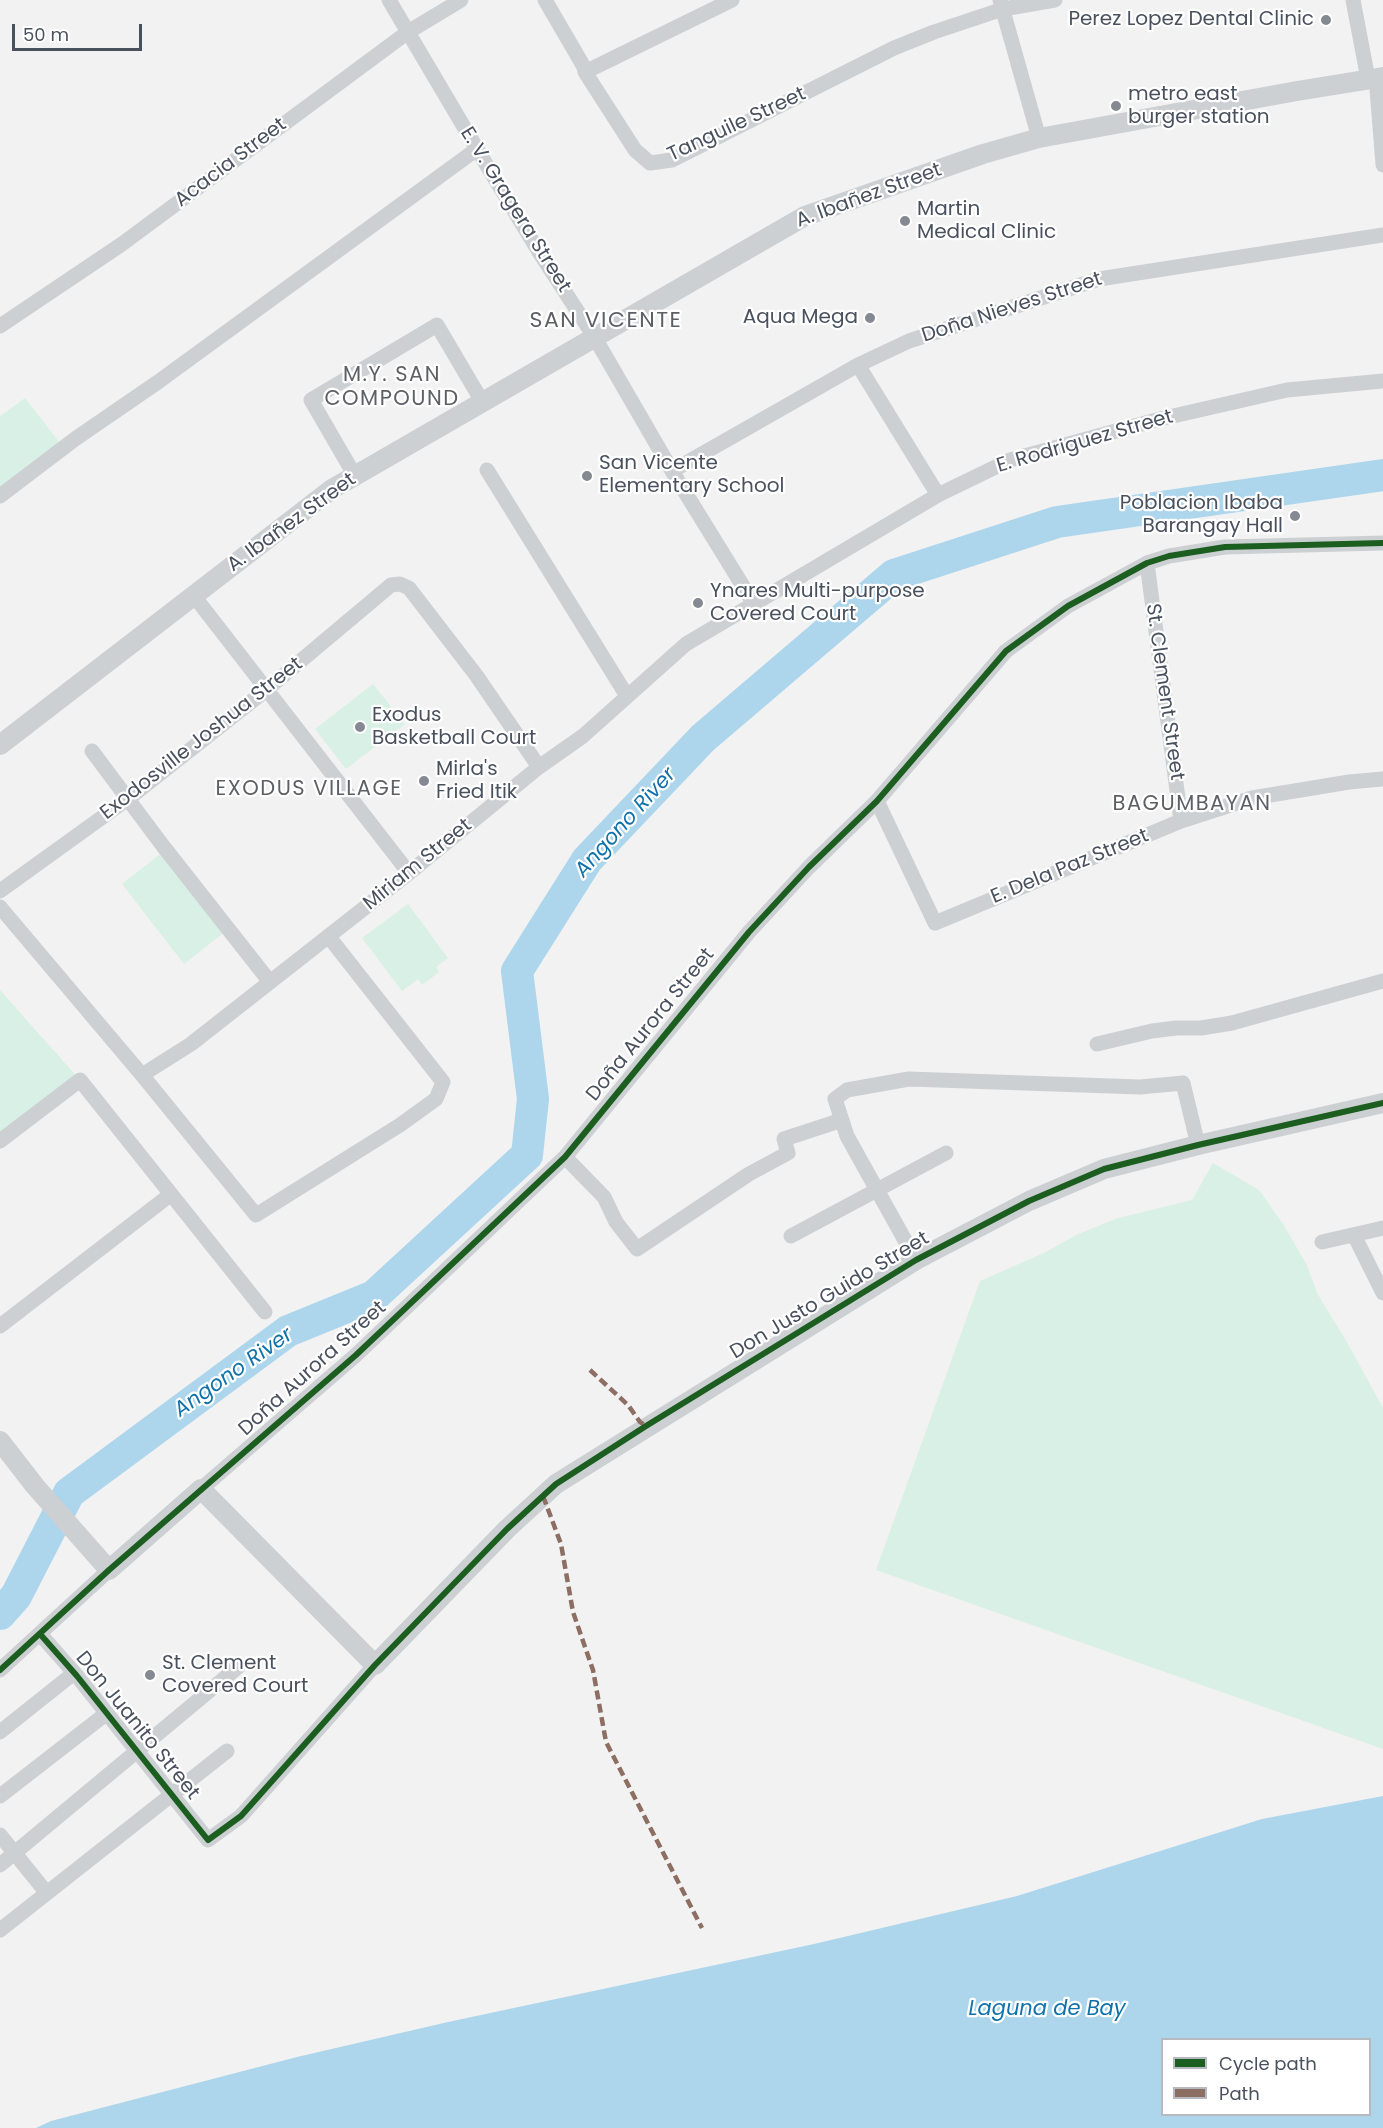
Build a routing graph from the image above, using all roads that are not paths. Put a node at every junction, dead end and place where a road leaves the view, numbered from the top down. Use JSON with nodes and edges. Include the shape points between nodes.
{"nodes":[{"id":1,"x":389,"y":0,"type":"edge"},
{"id":2,"x":461,"y":0,"type":"edge"},
{"id":3,"x":545,"y":0,"type":"edge"},
{"id":4,"x":732,"y":0,"type":"edge"},
{"id":5,"x":1055,"y":0,"type":"edge"},
{"id":6,"x":1353,"y":0,"type":"edge"},
{"id":7,"x":1002,"y":5,"type":"edge"},
{"id":8,"x":408,"y":32,"type":"junction"},
{"id":9,"x":585,"y":72,"type":"junction"},
{"id":10,"x":1376,"y":78,"type":"edge"},
{"id":11,"x":1039,"y":138,"type":"junction"},
{"id":12,"x":477,"y":149,"type":"junction"},
{"id":13,"x":1383,"y":165,"type":"edge"},
{"id":14,"x":1383,"y":235,"type":"edge"},
{"id":15,"x":0,"y":326,"type":"edge"},
{"id":16,"x":595,"y":338,"type":"junction"},
{"id":17,"x":858,"y":365,"type":"junction"},
{"id":18,"x":1383,"y":381,"type":"edge"},
{"id":19,"x":483,"y":403,"type":"junction"},
{"id":20,"x":487,"y":470,"type":"dead end"},
{"id":21,"x":672,"y":471,"type":"junction"},
{"id":22,"x":355,"y":476,"type":"junction"},
{"id":23,"x":938,"y":495,"type":"junction"},
{"id":24,"x":0,"y":496,"type":"edge"},
{"id":25,"x":1383,"y":543,"type":"edge"},
{"id":26,"x":1147,"y":563,"type":"junction"},
{"id":27,"x":194,"y":596,"type":"junction"},
{"id":28,"x":754,"y":604,"type":"junction"},
{"id":29,"x":686,"y":644,"type":"joint"},
{"id":30,"x":266,"y":690,"type":"junction"},
{"id":31,"x":627,"y":696,"type":"junction"},
{"id":32,"x":0,"y":745,"type":"edge"},
{"id":33,"x":92,"y":751,"type":"dead end"},
{"id":34,"x":539,"y":767,"type":"junction"},
{"id":35,"x":1383,"y":779,"type":"edge"},
{"id":36,"x":129,"y":798,"type":"junction"},
{"id":37,"x":877,"y":801,"type":"junction"},
{"id":38,"x":1181,"y":821,"type":"junction"},
{"id":39,"x":409,"y":873,"type":"junction"},
{"id":40,"x":0,"y":891,"type":"edge"},
{"id":41,"x":0,"y":908,"type":"edge"},
{"id":42,"x":329,"y":937,"type":"junction"},
{"id":43,"x":1383,"y":981,"type":"edge"},
{"id":44,"x":270,"y":982,"type":"junction"},
{"id":45,"x":1097,"y":1044,"type":"dead end"},
{"id":46,"x":142,"y":1075,"type":"junction"},
{"id":47,"x":1383,"y":1103,"type":"edge"},
{"id":48,"x":842,"y":1120,"type":"junction"},
{"id":49,"x":0,"y":1141,"type":"edge"},
{"id":50,"x":1198,"y":1145,"type":"junction"},
{"id":51,"x":946,"y":1153,"type":"dead end"},
{"id":52,"x":565,"y":1157,"type":"junction"},
{"id":53,"x":876,"y":1190,"type":"junction"},
{"id":54,"x":170,"y":1195,"type":"junction"},
{"id":55,"x":1383,"y":1228,"type":"edge"},
{"id":56,"x":1354,"y":1235,"type":"junction"},
{"id":57,"x":791,"y":1236,"type":"dead end"},
{"id":58,"x":1322,"y":1242,"type":"dead end"},
{"id":59,"x":916,"y":1260,"type":"junction"},
{"id":60,"x":1383,"y":1293,"type":"edge"},
{"id":61,"x":265,"y":1312,"type":"dead end"},
{"id":62,"x":0,"y":1326,"type":"edge"},
{"id":63,"x":0,"y":1441,"type":"edge"},
{"id":64,"x":201,"y":1490,"type":"junction"},
{"id":65,"x":109,"y":1570,"type":"junction"},
{"id":66,"x":40,"y":1634,"type":"junction"},
{"id":67,"x":375,"y":1665,"type":"junction"},
{"id":68,"x":238,"y":1667,"type":"dead end"},
{"id":69,"x":0,"y":1670,"type":"edge"},
{"id":70,"x":74,"y":1673,"type":"junction"},
{"id":71,"x":107,"y":1713,"type":"junction"},
{"id":72,"x":0,"y":1732,"type":"edge"},
{"id":73,"x":227,"y":1751,"type":"dead end"},
{"id":74,"x":138,"y":1752,"type":"junction"},
{"id":75,"x":172,"y":1795,"type":"junction"},
{"id":76,"x":0,"y":1796,"type":"edge"},
{"id":77,"x":0,"y":1835,"type":"edge"},
{"id":78,"x":15,"y":1853,"type":"junction"},
{"id":79,"x":0,"y":1865,"type":"edge"},
{"id":80,"x":46,"y":1892,"type":"junction"},
{"id":81,"x":0,"y":1930,"type":"edge"}],
"edges":[{"from":1,"to":8,"type":"street","name":"E. V. Gragera Street"},
{"from":2,"to":8,"type":"street","name":"Acacia Street"},
{"from":3,"to":9,"type":"street","name":"Tanguile Street"},
{"from":4,"to":9,"type":"street"},
{"from":5,"to":7,"type":"street","name":"Tanguile Street"},
{"from":6,"to":10,"type":"street"},
{"from":7,"to":9,"type":"street","name":"Tanguile Street","via":[[894,48],[672,160],[650,163],[635,150]]},
{"from":7,"to":11,"type":"street"},
{"from":8,"to":12,"type":"street","name":"E. V. Gragera Street"},
{"from":8,"to":15,"type":"street","name":"Acacia Street","via":[[122,244]]},
{"from":10,"to":11,"type":"street","name":"A. Ibañez Street"},
{"from":10,"to":13,"type":"street"},
{"from":11,"to":16,"type":"street","name":"A. Ibañez Street","via":[[805,216]]},
{"from":12,"to":16,"type":"street","name":"E. V. Gragera Street"},
{"from":12,"to":24,"type":"street"},
{"from":14,"to":17,"type":"street","name":"Doña Nieves Street","via":[[1099,279],[909,341]]},
{"from":16,"to":19,"type":"street","name":"A. Ibañez Street"},
{"from":16,"to":21,"type":"street","name":"E. V. Gragera Street"},
{"from":17,"to":21,"type":"street","name":"Doña Nieves Street"},
{"from":17,"to":23,"type":"street"},
{"from":18,"to":23,"type":"street","name":"E. Rodriguez Street","via":[[1287,390],[1160,419],[1010,460]]},
{"from":19,"to":22,"type":"street","name":"A. Ibañez Street"},
{"from":19,"to":22,"type":"street","via":[[437,325],[311,400]]},
{"from":20,"to":31,"type":"street"},
{"from":21,"to":28,"type":"street","name":"E. V. Gragera Street"},
{"from":22,"to":27,"type":"street","name":"A. Ibañez Street","via":[[332,489]]},
{"from":23,"to":28,"type":"street","name":"E. Rodriguez Street"},
{"from":25,"to":26,"type":"street","name":"Doña Aurora Street","via":[[1225,547]]},
{"from":26,"to":37,"type":"street","name":"Doña Aurora Street","via":[[1068,606],[1006,651]]},
{"from":26,"to":38,"type":"street","name":"St. Clement Street"},
{"from":27,"to":30,"type":"street"},
{"from":27,"to":32,"type":"street","name":"A. Ibañez Street"},
{"from":28,"to":29,"type":"street","name":"E. Rodriguez Street"},
{"from":29,"to":31,"type":"street","name":"Miriam Street"},
{"from":30,"to":34,"type":"street","name":"Exodosville Joshua Street","via":[[391,585],[400,584],[409,588],[476,675]]},
{"from":30,"to":36,"type":"street","name":"Exodosville Joshua Street"},
{"from":30,"to":39,"type":"street"},
{"from":31,"to":34,"type":"street","name":"Miriam Street","via":[[583,736]]},
{"from":33,"to":36,"type":"street"},
{"from":34,"to":39,"type":"street","name":"Miriam Street"},
{"from":35,"to":38,"type":"street","name":"E. Dela Paz Street","via":[[1252,798]]},
{"from":36,"to":40,"type":"street","name":"Exodosville Joshua Street"},
{"from":36,"to":44,"type":"street"},
{"from":37,"to":38,"type":"street","name":"E. Dela Paz Street","via":[[935,923]]},
{"from":37,"to":52,"type":"street","name":"Doña Aurora Street","via":[[749,932]]},
{"from":39,"to":42,"type":"street","name":"Miriam Street"},
{"from":41,"to":46,"type":"street"},
{"from":42,"to":44,"type":"street","name":"Miriam Street"},
{"from":42,"to":46,"type":"street","via":[[443,1082],[436,1099],[256,1215]]},
{"from":43,"to":45,"type":"street","via":[[1232,1023],[1152,1031]]},
{"from":44,"to":46,"type":"street","name":"Miriam Street","via":[[191,1044]]},
{"from":47,"to":50,"type":"street","name":"Don Justo Guido Street"},
{"from":48,"to":50,"type":"street","via":[[835,1099],[847,1090],[909,1079],[1140,1087],[1183,1083]]},
{"from":48,"to":52,"type":"street","via":[[784,1139],[788,1153],[749,1174],[637,1249],[616,1222],[604,1197]]},
{"from":48,"to":53,"type":"street"},
{"from":49,"to":54,"type":"street","via":[[80,1080]]},
{"from":50,"to":59,"type":"street","name":"Don Justo Guido Street","via":[[1104,1169],[1029,1201]]},
{"from":51,"to":53,"type":"street"},
{"from":52,"to":64,"type":"street","name":"Doña Aurora Street","via":[[356,1354]]},
{"from":53,"to":57,"type":"street"},
{"from":53,"to":59,"type":"street"},
{"from":54,"to":61,"type":"street"},
{"from":54,"to":62,"type":"street"},
{"from":55,"to":56,"type":"street"},
{"from":56,"to":58,"type":"street"},
{"from":56,"to":60,"type":"street"},
{"from":59,"to":67,"type":"street","name":"Don Justo Guido Street","via":[[556,1484]]},
{"from":63,"to":65,"type":"street"},
{"from":64,"to":65,"type":"street","name":"Doña Aurora Street"},
{"from":64,"to":67,"type":"street"},
{"from":65,"to":66,"type":"street","name":"Doña Aurora Street"},
{"from":66,"to":69,"type":"street","name":"Doña Aurora Street"},
{"from":66,"to":70,"type":"street","name":"Don Juanito Street"},
{"from":67,"to":75,"type":"street","name":"Don Juanito Street","via":[[241,1816],[208,1839]]},
{"from":68,"to":74,"type":"street"},
{"from":70,"to":71,"type":"street","name":"Don Juanito Street"},
{"from":70,"to":72,"type":"street"},
{"from":71,"to":74,"type":"street","name":"Don Juanito Street"},
{"from":71,"to":76,"type":"street"},
{"from":73,"to":75,"type":"street"},
{"from":74,"to":75,"type":"street","name":"Don Juanito Street"},
{"from":74,"to":78,"type":"street"},
{"from":75,"to":80,"type":"street"},
{"from":77,"to":78,"type":"street"},
{"from":78,"to":79,"type":"street"},
{"from":78,"to":80,"type":"street"},
{"from":80,"to":81,"type":"street"}]}
